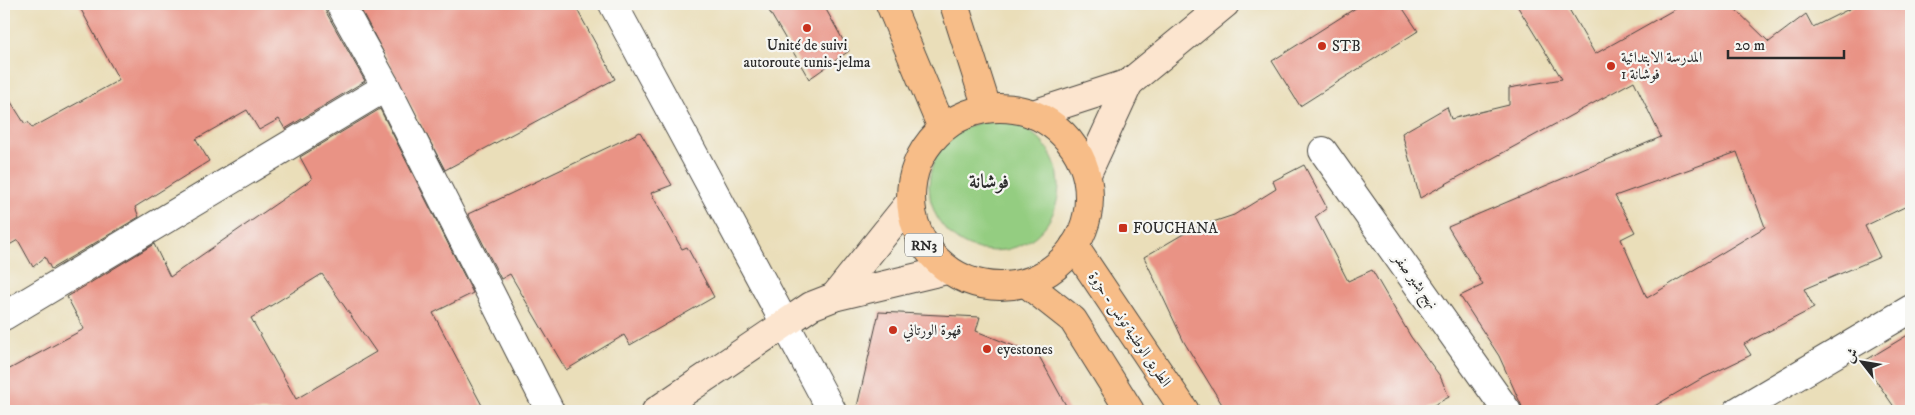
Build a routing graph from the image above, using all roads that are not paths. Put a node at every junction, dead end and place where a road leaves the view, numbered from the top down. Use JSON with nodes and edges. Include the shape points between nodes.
{"nodes":[{"id":1,"x":340,"y":4,"type":"edge"},
{"id":2,"x":613,"y":4,"type":"edge"},
{"id":3,"x":890,"y":4,"type":"edge"},
{"id":4,"x":954,"y":4,"type":"edge"},
{"id":5,"x":1225,"y":4,"type":"edge"},
{"id":6,"x":1128,"y":82,"type":"junction"},
{"id":7,"x":386,"y":87,"type":"junction"},
{"id":8,"x":987,"y":108,"type":"junction"},
{"id":9,"x":1033,"y":114,"type":"junction"},
{"id":10,"x":942,"y":128,"type":"junction"},
{"id":11,"x":1322,"y":151,"type":"dead end"},
{"id":12,"x":1087,"y":174,"type":"junction"},
{"id":13,"x":910,"y":202,"type":"junction"},
{"id":14,"x":1074,"y":246,"type":"junction"},
{"id":15,"x":947,"y":270,"type":"junction"},
{"id":16,"x":1026,"y":283,"type":"junction"},
{"id":17,"x":834,"y":297,"type":"junction"},
{"id":18,"x":1911,"y":309,"type":"edge"},
{"id":19,"x":4,"y":316,"type":"edge"},
{"id":20,"x":784,"y":323,"type":"junction"},
{"id":21,"x":550,"y":411,"type":"edge"},
{"id":22,"x":656,"y":411,"type":"edge"},
{"id":23,"x":832,"y":411,"type":"edge"},
{"id":24,"x":1130,"y":411,"type":"edge"},
{"id":25,"x":1185,"y":411,"type":"edge"},
{"id":26,"x":1508,"y":411,"type":"edge"},
{"id":27,"x":1738,"y":411,"type":"edge"}],
"edges":[{"from":1,"to":7,"type":"street"},
{"from":2,"to":20,"type":"street"},
{"from":3,"to":10,"type":"main road"},
{"from":4,"to":8,"type":"main road"},
{"from":5,"to":6,"type":"main road"},
{"from":6,"to":9,"type":"main road"},
{"from":6,"to":12,"type":"main road"},
{"from":7,"to":19,"type":"street"},
{"from":7,"to":21,"type":"street"},
{"from":8,"to":9,"type":"main road","number":"RN3","via":[[1010,108]]},
{"from":8,"to":10,"type":"main road","number":"RN3","via":[[963,115]]},
{"from":9,"to":12,"type":"main road","number":"RN3","via":[[1057,128],[1075,149]]},
{"from":10,"to":13,"type":"main road","number":"RN3","via":[[924,149],[913,175]]},
{"from":11,"to":26,"type":"street","name":"نهج بشير صفر"},
{"from":12,"to":14,"type":"main road","number":"RN3","via":[[1088,211]]},
{"from":13,"to":15,"type":"main road","number":"RN3","via":[[915,228],[928,252]]},
{"from":13,"to":17,"type":"main road"},
{"from":14,"to":16,"type":"main road","number":"RN3","via":[[1054,269]]},
{"from":14,"to":25,"type":"main road","name":"الطريق الوطنية تونس - حزوة"},
{"from":15,"to":16,"type":"main road","number":"RN3","via":[[971,283],[999,287]]},
{"from":15,"to":17,"type":"main road"},
{"from":16,"to":24,"type":"main road","via":[[1072,320]]},
{"from":17,"to":20,"type":"main road","via":[[811,306]]},
{"from":18,"to":27,"type":"street"},
{"from":20,"to":22,"type":"main road"},
{"from":20,"to":23,"type":"street"}]}
